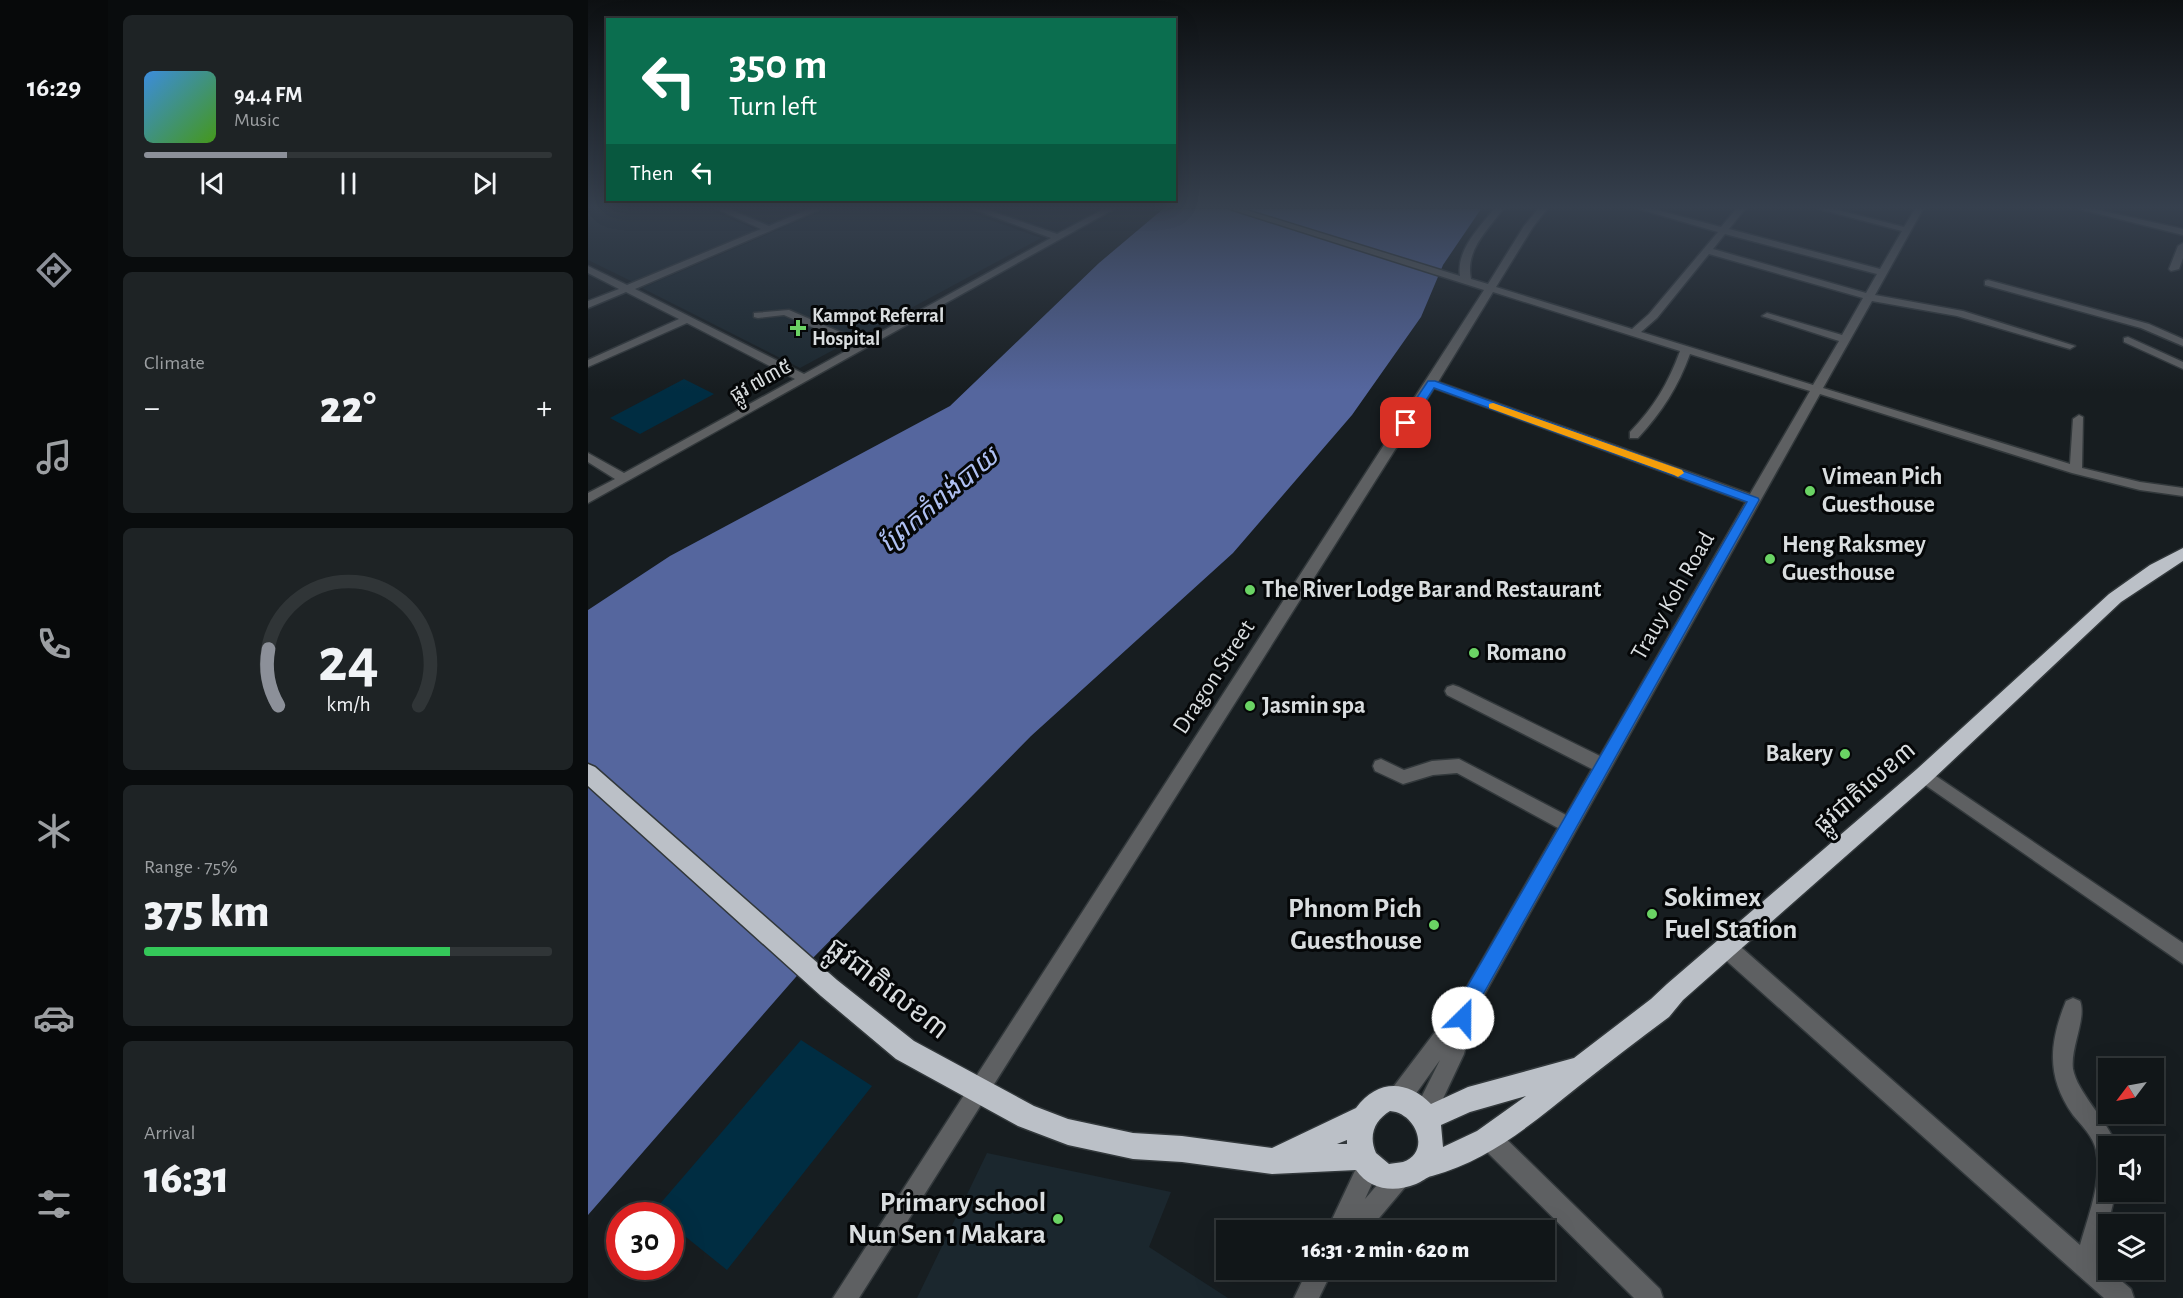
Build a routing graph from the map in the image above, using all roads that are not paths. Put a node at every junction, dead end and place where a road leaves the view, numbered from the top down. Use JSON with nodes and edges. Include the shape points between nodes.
{"nodes":[{"id":1,"x":589,"y":270,"type":"edge"},
{"id":2,"x":673,"y":270,"type":"edge"},
{"id":3,"x":997,"y":270,"type":"edge"},
{"id":4,"x":1432,"y":270,"type":"edge"},
{"id":5,"x":1462,"y":270,"type":"edge"},
{"id":6,"x":1502,"y":270,"type":"edge"},
{"id":7,"x":1690,"y":270,"type":"edge"},
{"id":8,"x":1773,"y":270,"type":"edge"},
{"id":9,"x":1870,"y":270,"type":"edge"},
{"id":10,"x":1885,"y":270,"type":"edge"},
{"id":11,"x":1883,"y":273,"type":"junction"},
{"id":12,"x":1463,"y":279,"type":"junction"},
{"id":13,"x":1988,"y":283,"type":"dead end"},
{"id":14,"x":1491,"y":288,"type":"junction"},
{"id":15,"x":627,"y":289,"type":"junction"},
{"id":16,"x":1869,"y":297,"type":"junction"},
{"id":17,"x":588,"y":305,"type":"edge"},
{"id":18,"x":758,"y":315,"type":"dead end"},
{"id":19,"x":1767,"y":316,"type":"dead end"},
{"id":20,"x":686,"y":320,"type":"junction"},
{"id":21,"x":1634,"y":333,"type":"junction"},
{"id":22,"x":1845,"y":339,"type":"junction"},
{"id":23,"x":2128,"y":340,"type":"dead end"},
{"id":24,"x":2183,"y":343,"type":"edge"},
{"id":25,"x":861,"y":345,"type":"junction"},
{"id":26,"x":2070,"y":346,"type":"dead end"},
{"id":27,"x":1686,"y":349,"type":"junction"},
{"id":28,"x":2181,"y":363,"type":"edge"},
{"id":29,"x":588,"y":364,"type":"edge"},
{"id":30,"x":802,"y":378,"type":"junction"},
{"id":31,"x":1431,"y":384,"type":"junction"},
{"id":32,"x":1816,"y":390,"type":"junction"},
{"id":33,"x":2079,"y":419,"type":"dead end"},
{"id":34,"x":1634,"y":435,"type":"dead end"},
{"id":35,"x":588,"y":457,"type":"edge"},
{"id":36,"x":2076,"y":470,"type":"junction"},
{"id":37,"x":623,"y":478,"type":"junction"},
{"id":38,"x":2183,"y":492,"type":"edge"},
{"id":39,"x":588,"y":499,"type":"edge"},
{"id":40,"x":1754,"y":500,"type":"junction"},
{"id":41,"x":2183,"y":554,"type":"edge"},
{"id":42,"x":1453,"y":691,"type":"dead end"},
{"id":43,"x":1381,"y":766,"type":"dead end"},
{"id":44,"x":1603,"y":766,"type":"junction"},
{"id":45,"x":588,"y":773,"type":"edge"},
{"id":46,"x":1924,"y":775,"type":"junction"},
{"id":47,"x":1569,"y":825,"type":"junction"},
{"id":48,"x":1727,"y":948,"type":"junction"},
{"id":49,"x":2183,"y":954,"type":"edge"},
{"id":50,"x":1467,"y":1006,"type":"junction"},
{"id":51,"x":2073,"y":1008,"type":"dead end"},
{"id":52,"x":1585,"y":1066,"type":"junction"},
{"id":53,"x":977,"y":1091,"type":"junction"},
{"id":54,"x":1399,"y":1098,"type":"junction"},
{"id":55,"x":1425,"y":1117,"type":"junction"},
{"id":56,"x":1363,"y":1118,"type":"junction"},
{"id":57,"x":1489,"y":1138,"type":"junction"},
{"id":58,"x":1272,"y":1161,"type":"junction"},
{"id":59,"x":1366,"y":1161,"type":"junction"},
{"id":60,"x":1423,"y":1164,"type":"junction"},
{"id":61,"x":1398,"y":1178,"type":"junction"},
{"id":62,"x":1343,"y":1220,"type":"edge"},
{"id":63,"x":1362,"y":1220,"type":"edge"},
{"id":64,"x":2086,"y":1267,"type":"junction"},
{"id":65,"x":1315,"y":1280,"type":"edge"},
{"id":66,"x":1645,"y":1296,"type":"edge"},
{"id":67,"x":845,"y":1298,"type":"edge"},
{"id":68,"x":1306,"y":1298,"type":"edge"},
{"id":69,"x":2122,"y":1298,"type":"edge"}],
"edges":[{"from":1,"to":15,"type":"street"},
{"from":2,"to":15,"type":"street"},
{"from":3,"to":25,"type":"street","name":"ផ្លូវ ៧៣៥"},
{"from":4,"to":12,"type":"street"},
{"from":5,"to":12,"type":"street"},
{"from":6,"to":14,"type":"street","name":"Dragon Street"},
{"from":7,"to":21,"type":"street","via":[[1653,316]]},
{"from":8,"to":16,"type":"street"},
{"from":9,"to":11,"type":"street"},
{"from":10,"to":11,"type":"street","name":"Trauy Koh Road"},
{"from":11,"to":16,"type":"street","name":"Trauy Koh Road"},
{"from":12,"to":14,"type":"street"},
{"from":13,"to":24,"type":"street","via":[[2145,326]]},
{"from":14,"to":21,"type":"street"},
{"from":14,"to":31,"type":"street","name":"Dragon Street"},
{"from":15,"to":17,"type":"street"},
{"from":15,"to":20,"type":"street"},
{"from":16,"to":22,"type":"street","name":"Trauy Koh Road"},
{"from":16,"to":26,"type":"street","via":[[1959,313]]},
{"from":18,"to":25,"type":"street","via":[[785,312]]},
{"from":19,"to":22,"type":"street"},
{"from":20,"to":29,"type":"street"},
{"from":20,"to":30,"type":"street"},
{"from":21,"to":27,"type":"street"},
{"from":22,"to":32,"type":"street","name":"Trauy Koh Road"},
{"from":23,"to":28,"type":"street"},
{"from":25,"to":30,"type":"street","name":"ផ្លូវ ៧៣៥"},
{"from":27,"to":32,"type":"street"},
{"from":27,"to":34,"type":"street","via":[[1675,381]]},
{"from":30,"to":37,"type":"street","name":"ផ្លូវ ៧៣៥"},
{"from":31,"to":40,"type":"street"},
{"from":31,"to":53,"type":"street","name":"Dragon Street"},
{"from":32,"to":36,"type":"street"},
{"from":32,"to":40,"type":"street","name":"Trauy Koh Road"},
{"from":33,"to":36,"type":"street"},
{"from":35,"to":37,"type":"street"},
{"from":36,"to":38,"type":"street"},
{"from":37,"to":39,"type":"street","name":"ផ្លូវ ៧៣៥"},
{"from":40,"to":44,"type":"street","name":"Trauy Koh Road"},
{"from":41,"to":46,"type":"highway","name":"ផ្លូវជាតិលេខ៣","via":[[2115,598]]},
{"from":42,"to":44,"type":"street"},
{"from":43,"to":47,"type":"street","via":[[1403,777],[1432,768],[1458,766]]},
{"from":44,"to":47,"type":"street","name":"Trauy Koh Road"},
{"from":45,"to":53,"type":"highway","name":"ផ្លូវជាតិលេខ៣","via":[[829,988],[905,1050]]},
{"from":46,"to":48,"type":"highway","name":"ផ្លូវជាតិលេខ៣"},
{"from":46,"to":49,"type":"street"},
{"from":47,"to":50,"type":"street","name":"Trauy Koh Road"},
{"from":48,"to":52,"type":"highway","name":"ផ្លូវជាតិលេខ៣","via":[[1660,1008]]},
{"from":48,"to":64,"type":"street"},
{"from":50,"to":54,"type":"street"},
{"from":50,"to":55,"type":"street","via":[[1454,1053]]},
{"from":51,"to":64,"type":"street","via":[[2062,1048],[2062,1074],[2070,1093],[2100,1130],[2108,1152],[2108,1174]]},
{"from":52,"to":55,"type":"highway","name":"ផ្លូវជាតិលេខ៣","via":[[1468,1100]]},
{"from":52,"to":57,"type":"highway","name":"ផ្លូវជាតិលេខ៣"},
{"from":53,"to":58,"type":"highway","name":"ផ្លូវជាតិលេខ៣","via":[[1027,1117],[1092,1138]]},
{"from":53,"to":67,"type":"street","name":"Dragon Street"},
{"from":54,"to":55,"type":"highway","via":[[1413,1103]]},
{"from":54,"to":56,"type":"highway","via":[[1378,1101]]},
{"from":55,"to":60,"type":"highway","via":[[1431,1134]]},
{"from":56,"to":58,"type":"highway"},
{"from":56,"to":59,"type":"highway","via":[[1359,1144]]},
{"from":57,"to":60,"type":"highway","name":"ផ្លូវជាតិលេខ៣","via":[[1439,1163]]},
{"from":57,"to":66,"type":"street"},
{"from":58,"to":59,"type":"highway","name":"ផ្លូវជាតិលេខ៣"},
{"from":59,"to":61,"type":"highway","via":[[1382,1176]]},
{"from":59,"to":62,"type":"street"},
{"from":60,"to":61,"type":"highway"},
{"from":61,"to":63,"type":"street"},
{"from":64,"to":69,"type":"street"},
{"from":65,"to":68,"type":"street"}]}
